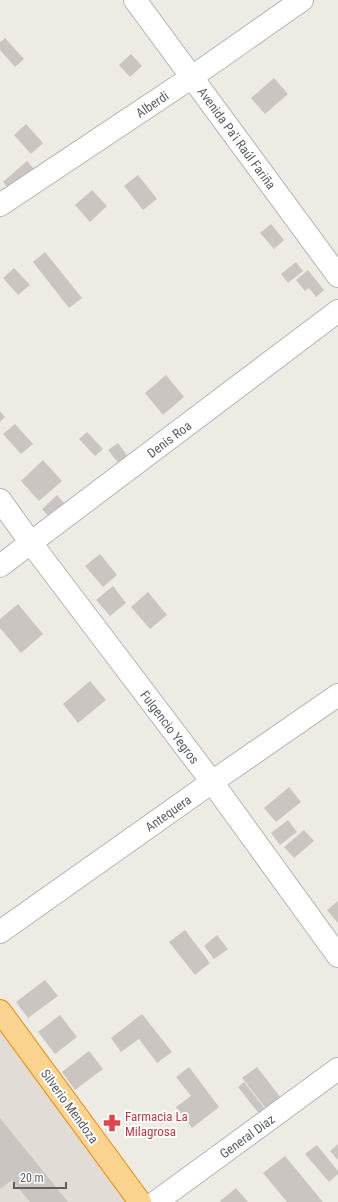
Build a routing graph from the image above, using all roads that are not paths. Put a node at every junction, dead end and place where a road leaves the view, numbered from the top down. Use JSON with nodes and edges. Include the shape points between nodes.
{"nodes":[{"id":1,"x":135,"y":0,"type":"edge"},
{"id":2,"x":302,"y":0,"type":"edge"},
{"id":3,"x":192,"y":77,"type":"junction"},
{"id":4,"x":0,"y":205,"type":"edge"},
{"id":5,"x":338,"y":276,"type":"edge"},
{"id":6,"x":338,"y":311,"type":"edge"},
{"id":7,"x":0,"y":500,"type":"edge"},
{"id":8,"x":31,"y":543,"type":"junction"},
{"id":9,"x":0,"y":566,"type":"edge"},
{"id":10,"x":338,"y":695,"type":"edge"},
{"id":11,"x":212,"y":782,"type":"junction"},
{"id":12,"x":0,"y":932,"type":"edge"},
{"id":13,"x":338,"y":956,"type":"edge"},
{"id":14,"x":0,"y":1011,"type":"edge"},
{"id":15,"x":338,"y":1069,"type":"edge"},
{"id":16,"x":140,"y":1202,"type":"edge"},
{"id":17,"x":156,"y":1202,"type":"edge"}],
"edges":[{"from":1,"to":3,"type":"street","name":"Avenida Pa'i Raúl Fariña"},
{"from":2,"to":3,"type":"street","name":"Alberdi"},
{"from":3,"to":4,"type":"street","name":"Alberdi"},
{"from":3,"to":5,"type":"street","name":"Avenida Pa'i Raúl Fariña"},
{"from":6,"to":8,"type":"street","name":"Denis Roa"},
{"from":7,"to":8,"type":"street","name":"Fulgencio Yegros"},
{"from":8,"to":9,"type":"street","name":"Denis Roa"},
{"from":8,"to":11,"type":"street","name":"Fulgencio Yegros"},
{"from":10,"to":11,"type":"street","name":"Antequera"},
{"from":11,"to":12,"type":"street","name":"Antequera"},
{"from":11,"to":13,"type":"street","name":"Fulgencio Yegros"},
{"from":14,"to":16,"type":"highway","name":"Silverio Mendoza"},
{"from":15,"to":17,"type":"street","name":"General Diaz"}]}
